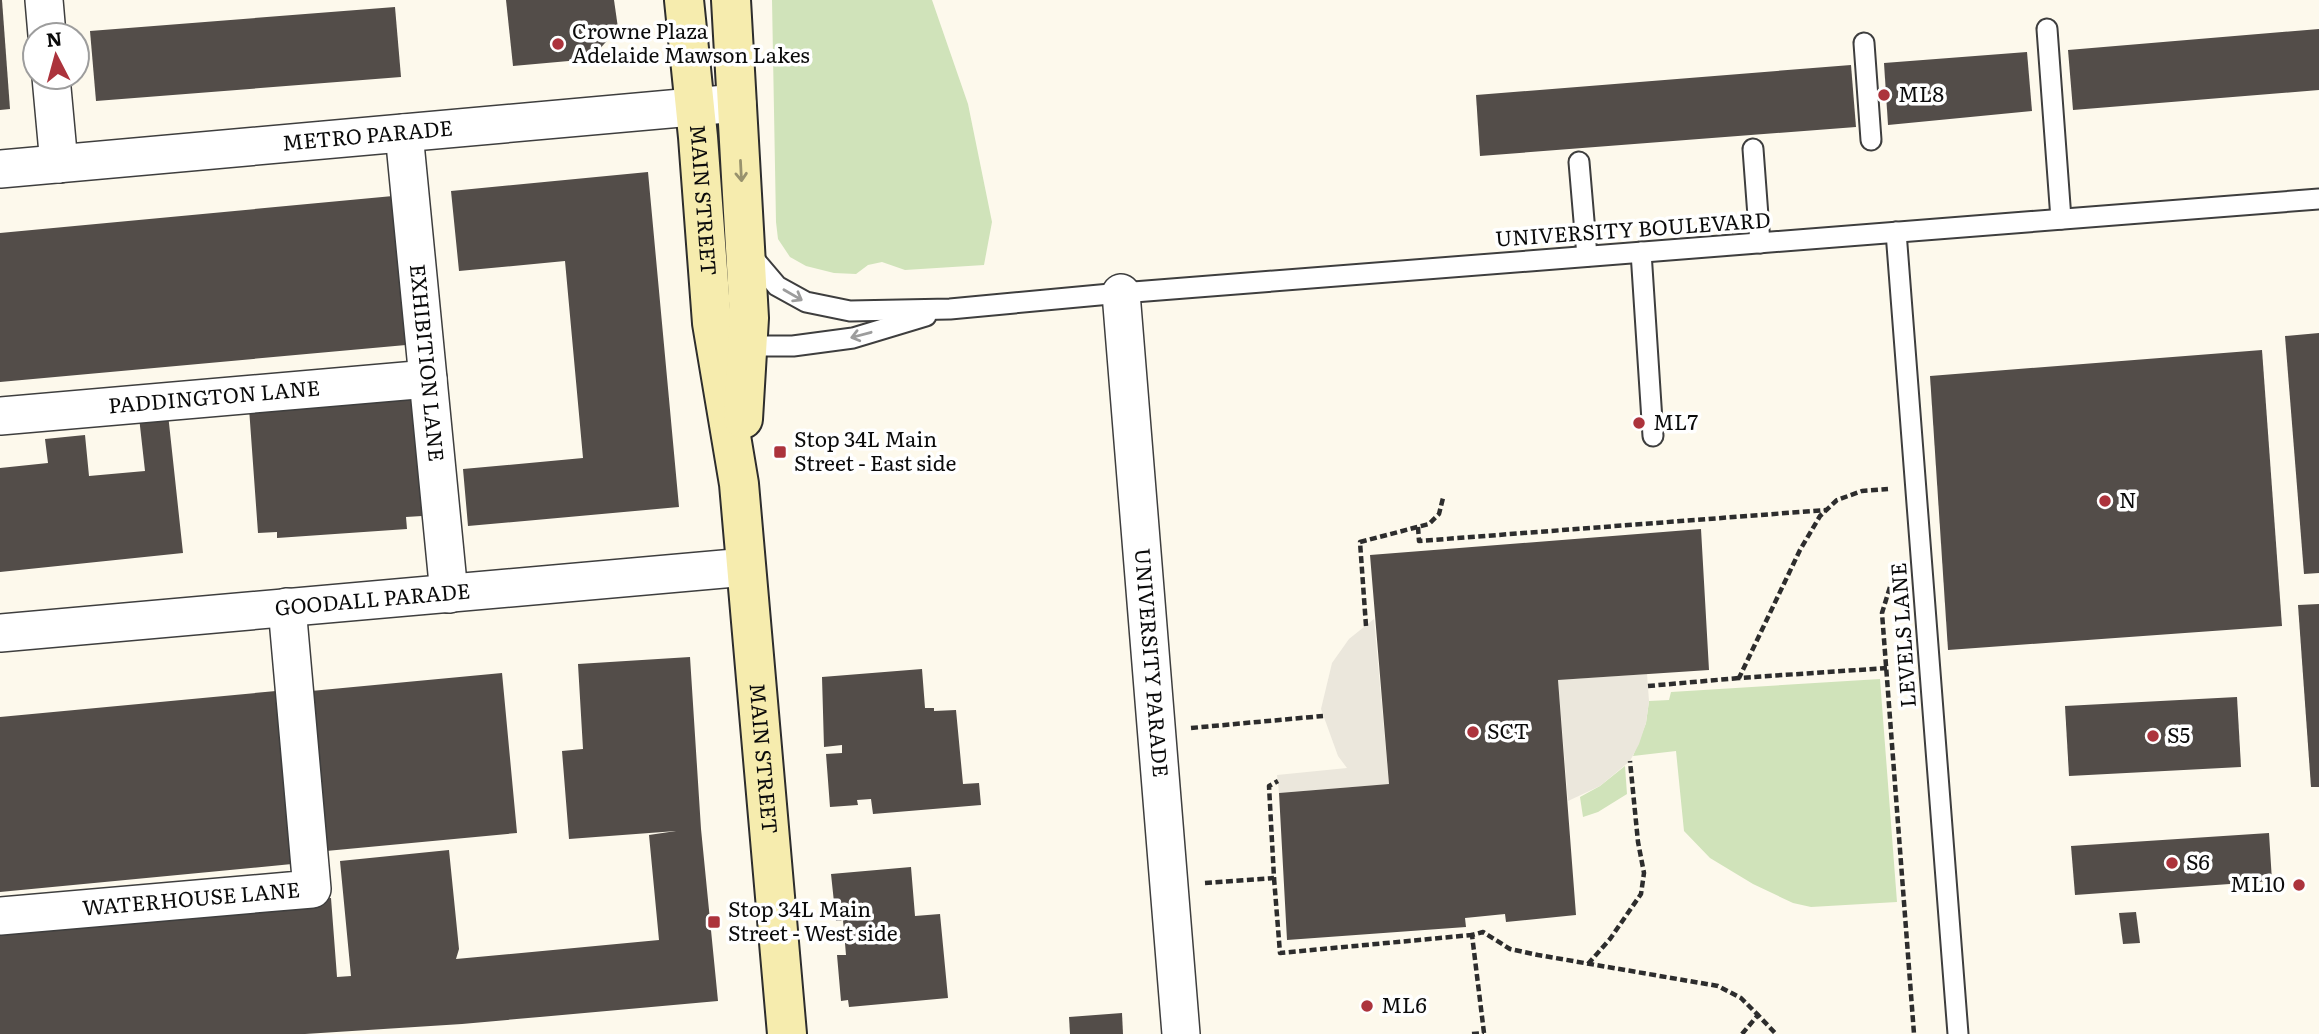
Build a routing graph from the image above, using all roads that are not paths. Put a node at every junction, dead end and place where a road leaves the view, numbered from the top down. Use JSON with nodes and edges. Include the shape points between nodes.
{"nodes":[{"id":1,"x":44,"y":0,"type":"edge"},
{"id":2,"x":684,"y":0,"type":"edge"},
{"id":3,"x":731,"y":0,"type":"edge"},
{"id":4,"x":46,"y":21,"type":"edge"},
{"id":5,"x":2047,"y":29,"type":"dead end"},
{"id":6,"x":1864,"y":43,"type":"dead end"},
{"id":7,"x":52,"y":91,"type":"edge"},
{"id":8,"x":737,"y":103,"type":"junction"},
{"id":9,"x":695,"y":107,"type":"junction"},
{"id":10,"x":404,"y":133,"type":"junction"},
{"id":11,"x":1871,"y":140,"type":"dead end"},
{"id":12,"x":1753,"y":149,"type":"dead end"},
{"id":13,"x":1579,"y":162,"type":"dead end"},
{"id":14,"x":60,"y":164,"type":"junction"},
{"id":15,"x":0,"y":169,"type":"edge"},
{"id":16,"x":2319,"y":199,"type":"edge"},
{"id":17,"x":2061,"y":219,"type":"junction"},
{"id":18,"x":1896,"y":232,"type":"junction"},
{"id":19,"x":1760,"y":243,"type":"junction"},
{"id":20,"x":745,"y":248,"type":"junction"},
{"id":21,"x":1641,"y":252,"type":"junction"},
{"id":22,"x":1587,"y":256,"type":"junction"},
{"id":23,"x":1121,"y":293,"type":"junction"},
{"id":24,"x":950,"y":309,"type":"junction"},
{"id":25,"x":732,"y":346,"type":"junction"},
{"id":26,"x":428,"y":379,"type":"junction"},
{"id":27,"x":0,"y":416,"type":"edge"},
{"id":28,"x":1653,"y":436,"type":"dead end"},
{"id":29,"x":746,"y":567,"type":"junction"},
{"id":30,"x":449,"y":594,"type":"junction"},
{"id":31,"x":287,"y":607,"type":"junction"},
{"id":32,"x":0,"y":633,"type":"edge"},
{"id":33,"x":0,"y":916,"type":"edge"},
{"id":34,"x":787,"y":1034,"type":"edge"},
{"id":35,"x":1181,"y":1034,"type":"edge"},
{"id":36,"x":1958,"y":1034,"type":"edge"}],
"edges":[{"from":1,"to":4,"type":"street"},
{"from":2,"to":9,"type":"street","name":"MAIN STREET"},
{"from":3,"to":8,"type":"street","name":"MAIN STREET"},
{"from":5,"to":17,"type":"lane"},
{"from":6,"to":11,"type":"lane"},
{"from":7,"to":14,"type":"street"},
{"from":8,"to":9,"type":"street","name":"METRO PARADE"},
{"from":8,"to":20,"type":"street","name":"MAIN STREET","one_way":true},
{"from":9,"to":10,"type":"street","name":"METRO PARADE"},
{"from":9,"to":25,"type":"street","name":"MAIN STREET"},
{"from":10,"to":14,"type":"street","name":"METRO PARADE"},
{"from":10,"to":26,"type":"street","name":"EXHIBITION LANE"},
{"from":12,"to":19,"type":"lane"},
{"from":13,"to":22,"type":"lane"},
{"from":14,"to":15,"type":"street","name":"METRO PARADE"},
{"from":16,"to":17,"type":"lane","name":"UNIVERSITY BOULEVARD"},
{"from":17,"to":18,"type":"lane","name":"UNIVERSITY BOULEVARD"},
{"from":18,"to":19,"type":"lane","name":"UNIVERSITY BOULEVARD"},
{"from":18,"to":36,"type":"lane","name":"LEVELS LANE"},
{"from":19,"to":21,"type":"lane","name":"UNIVERSITY BOULEVARD"},
{"from":20,"to":24,"type":"lane","name":"UNIVERSITY BOULEVARD","one_way":true,"via":[[777,286],[806,302],[850,312]]},
{"from":20,"to":25,"type":"street","name":"MAIN STREET","via":[[749,318]]},
{"from":21,"to":22,"type":"lane","name":"UNIVERSITY BOULEVARD"},
{"from":21,"to":28,"type":"lane"},
{"from":22,"to":23,"type":"lane","name":"UNIVERSITY BOULEVARD"},
{"from":23,"to":24,"type":"lane","name":"UNIVERSITY BOULEVARD"},
{"from":23,"to":35,"type":"street","name":"UNIVERSITY PARADE"},
{"from":24,"to":25,"type":"lane","name":"UNIVERSITY BOULEVARD","one_way":true,"via":[[853,338],[793,346]]},
{"from":25,"to":29,"type":"street","name":"MAIN STREET"},
{"from":26,"to":27,"type":"street","name":"PADDINGTON LANE"},
{"from":26,"to":30,"type":"street","name":"EXHIBITION LANE"},
{"from":29,"to":30,"type":"street","name":"GOODALL PARADE"},
{"from":29,"to":34,"type":"street","name":"MAIN STREET"},
{"from":30,"to":31,"type":"street","name":"GOODALL PARADE"},
{"from":31,"to":32,"type":"street","name":"GOODALL PARADE"},
{"from":31,"to":33,"type":"street","name":"WATERHOUSE LANE","via":[[312,889]]}]}
